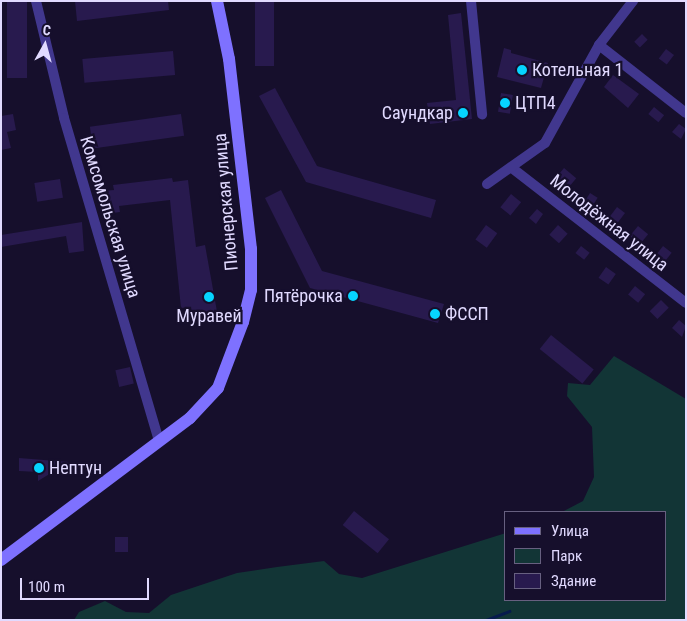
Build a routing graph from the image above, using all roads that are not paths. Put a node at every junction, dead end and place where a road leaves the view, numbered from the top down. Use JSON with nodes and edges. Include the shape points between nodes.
{"nodes":[{"id":1,"x":36,"y":1,"type":"edge"},
{"id":2,"x":217,"y":1,"type":"edge"},
{"id":3,"x":471,"y":1,"type":"edge"},
{"id":4,"x":633,"y":1,"type":"edge"},
{"id":5,"x":599,"y":44,"type":"junction"},
{"id":6,"x":686,"y":112,"type":"edge"},
{"id":7,"x":482,"y":114,"type":"dead end"},
{"id":8,"x":512,"y":168,"type":"junction"},
{"id":9,"x":487,"y":184,"type":"dead end"},
{"id":10,"x":686,"y":303,"type":"edge"},
{"id":11,"x":159,"y":441,"type":"junction"},
{"id":12,"x":1,"y":560,"type":"edge"}],
"edges":[{"from":1,"to":11,"type":"street","name":"Комсомольская улица","via":[[64,118]]},
{"from":2,"to":11,"type":"main road","name":"Пионерская улица","via":[[229,59],[252,249],[250,290],[243,322],[218,388],[190,418]]},
{"from":3,"to":7,"type":"street"},
{"from":4,"to":5,"type":"street"},
{"from":5,"to":6,"type":"street"},
{"from":5,"to":8,"type":"street","via":[[545,143]]},
{"from":8,"to":9,"type":"street"},
{"from":8,"to":10,"type":"street","name":"Молодёжная улица"},
{"from":11,"to":12,"type":"main road","name":"Пионерская улица"}]}
